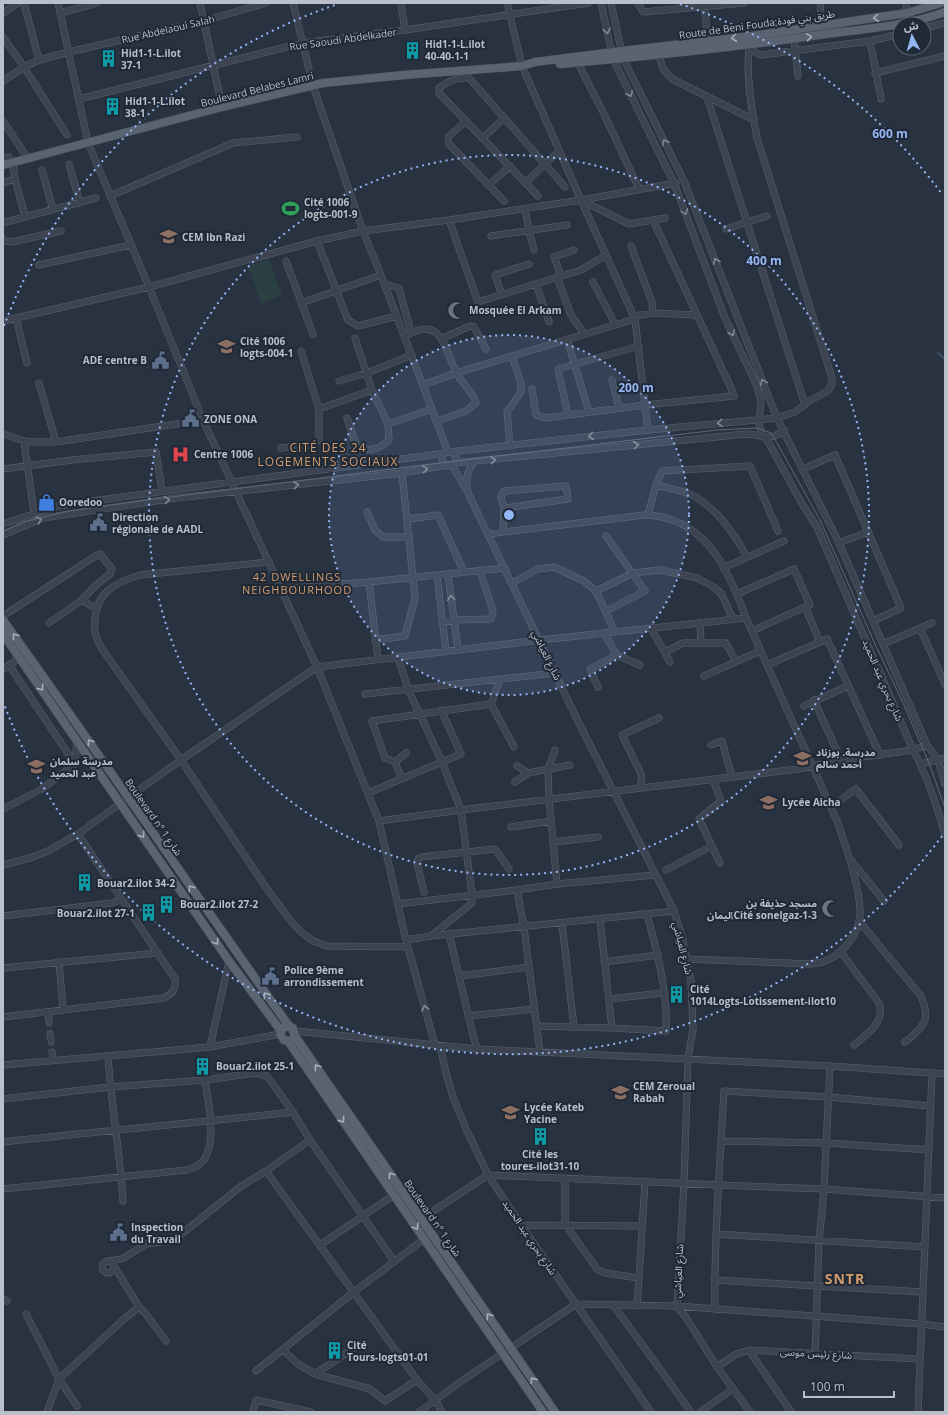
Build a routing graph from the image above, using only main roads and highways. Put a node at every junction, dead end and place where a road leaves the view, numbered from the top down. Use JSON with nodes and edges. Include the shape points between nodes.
{"nodes":[{"id":1,"x":941,"y":3,"type":"edge"},
{"id":2,"x":945,"y":14,"type":"edge"},
{"id":3,"x":932,"y":17,"type":"edge"},
{"id":4,"x":892,"y":24,"type":"edge"},
{"id":5,"x":622,"y":54,"type":"junction"},
{"id":6,"x":612,"y":56,"type":"junction"},
{"id":7,"x":522,"y":66,"type":"junction"},
{"id":8,"x":8,"y":159,"type":"edge"},
{"id":9,"x":3,"y":165,"type":"edge"},
{"id":10,"x":3,"y":620,"type":"edge"},
{"id":11,"x":3,"y":634,"type":"edge"},
{"id":12,"x":293,"y":1031,"type":"junction"},
{"id":13,"x":281,"y":1033,"type":"junction"},
{"id":14,"x":288,"y":1041,"type":"junction"},
{"id":15,"x":543,"y":1412,"type":"edge"},
{"id":16,"x":555,"y":1412,"type":"edge"}],
"edges":[{"from":1,"to":5,"type":"main road","name":"Route de Beni Fouda;طريق بني فودة","one_way":true,"via":[[907,13]]},
{"from":2,"to":3,"type":"main road","name":"Route de Beni Fouda;طريق بني فودة"},
{"from":5,"to":4,"type":"main road","name":"Route de Beni Fouda;طريق بني فودة","one_way":true,"via":[[659,55]]},
{"from":5,"to":6,"type":"main road"},
{"from":6,"to":7,"type":"main road","via":[[535,62]]},
{"from":6,"to":7,"type":"main road","via":[[578,63]]},
{"from":7,"to":8,"type":"main road","name":"Boulevard Belabes Lamri","via":[[323,83],[28,159]]},
{"from":8,"to":9,"type":"main road","name":"Boulevard Belabes Lamri"},
{"from":12,"to":10,"type":"main road","name":"Boulevard n° شارع 1","one_way":true},
{"from":11,"to":13,"type":"main road","name":"Boulevard n° شارع 1","one_way":true},
{"from":12,"to":13,"type":"main road","via":[[283,1028]]},
{"from":12,"to":14,"type":"main road","via":[[292,1040]]},
{"from":16,"to":12,"type":"main road","name":"Boulevard n° شارع 1","one_way":true},
{"from":13,"to":14,"type":"main road","via":[[282,1038]]},
{"from":14,"to":15,"type":"main road","name":"Boulevard n° شارع 1","one_way":true}]}
